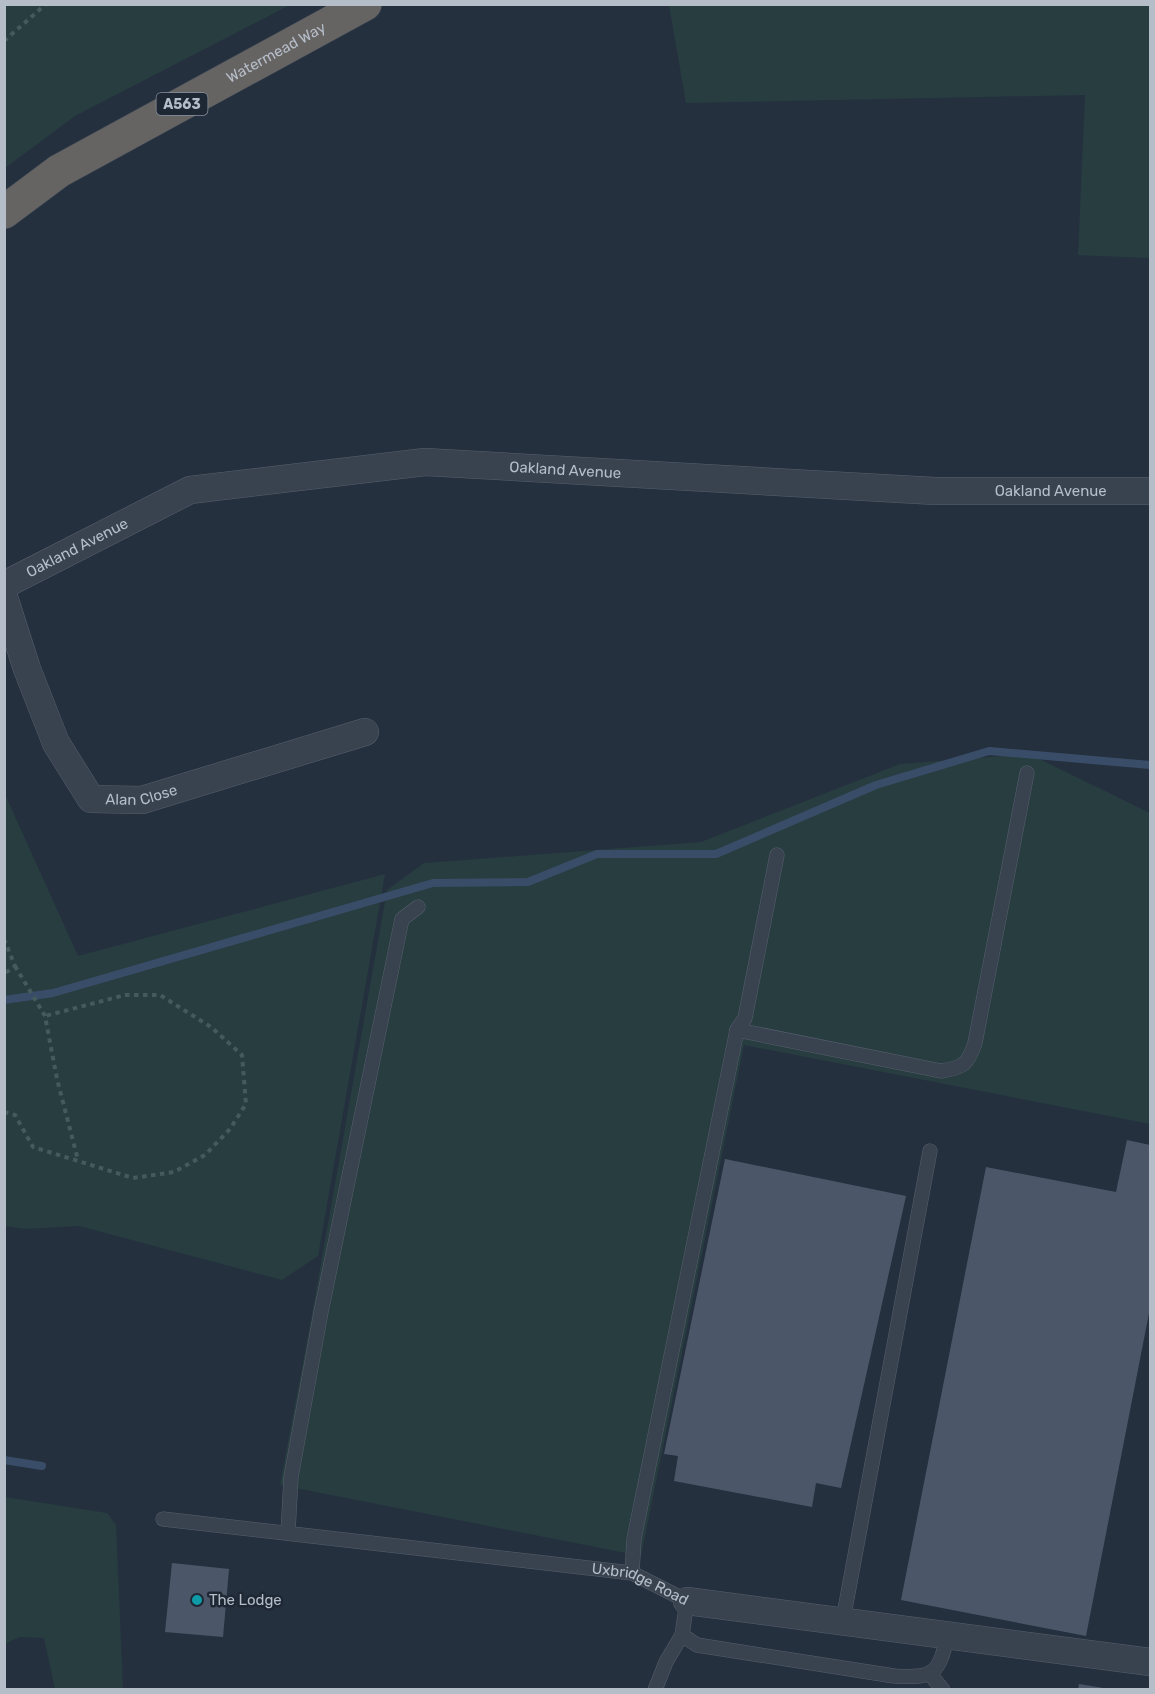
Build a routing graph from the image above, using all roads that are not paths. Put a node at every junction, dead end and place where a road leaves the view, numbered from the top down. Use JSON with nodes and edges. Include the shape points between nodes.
{"nodes":[{"id":1,"x":365,"y":4,"type":"edge"},
{"id":2,"x":4,"y":213,"type":"edge"},
{"id":3,"x":1150,"y":491,"type":"edge"},
{"id":4,"x":4,"y":585,"type":"edge"},
{"id":5,"x":4,"y":597,"type":"edge"},
{"id":6,"x":365,"y":732,"type":"dead end"},
{"id":7,"x":1028,"y":773,"type":"dead end"},
{"id":8,"x":777,"y":855,"type":"dead end"},
{"id":9,"x":418,"y":907,"type":"dead end"},
{"id":10,"x":737,"y":1029,"type":"junction"},
{"id":11,"x":930,"y":1151,"type":"dead end"},
{"id":12,"x":163,"y":1518,"type":"dead end"},
{"id":13,"x":288,"y":1533,"type":"junction"},
{"id":14,"x":632,"y":1573,"type":"junction"},
{"id":15,"x":687,"y":1601,"type":"junction"},
{"id":16,"x":843,"y":1620,"type":"junction"},
{"id":17,"x":948,"y":1634,"type":"junction"},
{"id":18,"x":682,"y":1635,"type":"junction"},
{"id":19,"x":1150,"y":1662,"type":"edge"},
{"id":20,"x":930,"y":1674,"type":"junction"},
{"id":21,"x":655,"y":1689,"type":"edge"},
{"id":22,"x":943,"y":1689,"type":"edge"}],
"edges":[{"from":1,"to":2,"type":"highway","name":"Watermead Way","number":"A563","via":[[59,171]]},
{"from":3,"to":4,"type":"street","name":"Oakland Avenue","via":[[935,491],[425,462],[190,490]]},
{"from":5,"to":6,"type":"street","name":"Alan Close","via":[[56,743],[91,799],[142,800]]},
{"from":7,"to":10,"type":"lane","via":[[969,1061],[956,1069],[941,1071]]},
{"from":8,"to":10,"type":"lane","via":[[745,1018]]},
{"from":9,"to":13,"type":"lane","via":[[402,919],[387,988],[291,1477]]},
{"from":10,"to":14,"type":"lane","via":[[634,1539]]},
{"from":11,"to":16,"type":"lane"},
{"from":12,"to":13,"type":"lane","name":"Uxbridge Road"},
{"from":13,"to":14,"type":"lane","name":"Uxbridge Road"},
{"from":14,"to":15,"type":"lane","name":"Uxbridge Road"},
{"from":15,"to":16,"type":"street","name":"Uxbridge Road"},
{"from":15,"to":18,"type":"lane"},
{"from":16,"to":17,"type":"street","name":"Uxbridge Road"},
{"from":17,"to":19,"type":"street","name":"Uxbridge Road"},
{"from":17,"to":20,"type":"lane","via":[[940,1663]]},
{"from":18,"to":20,"type":"lane","via":[[696,1645],[894,1676]]},
{"from":18,"to":21,"type":"lane"},
{"from":20,"to":22,"type":"lane"}]}
